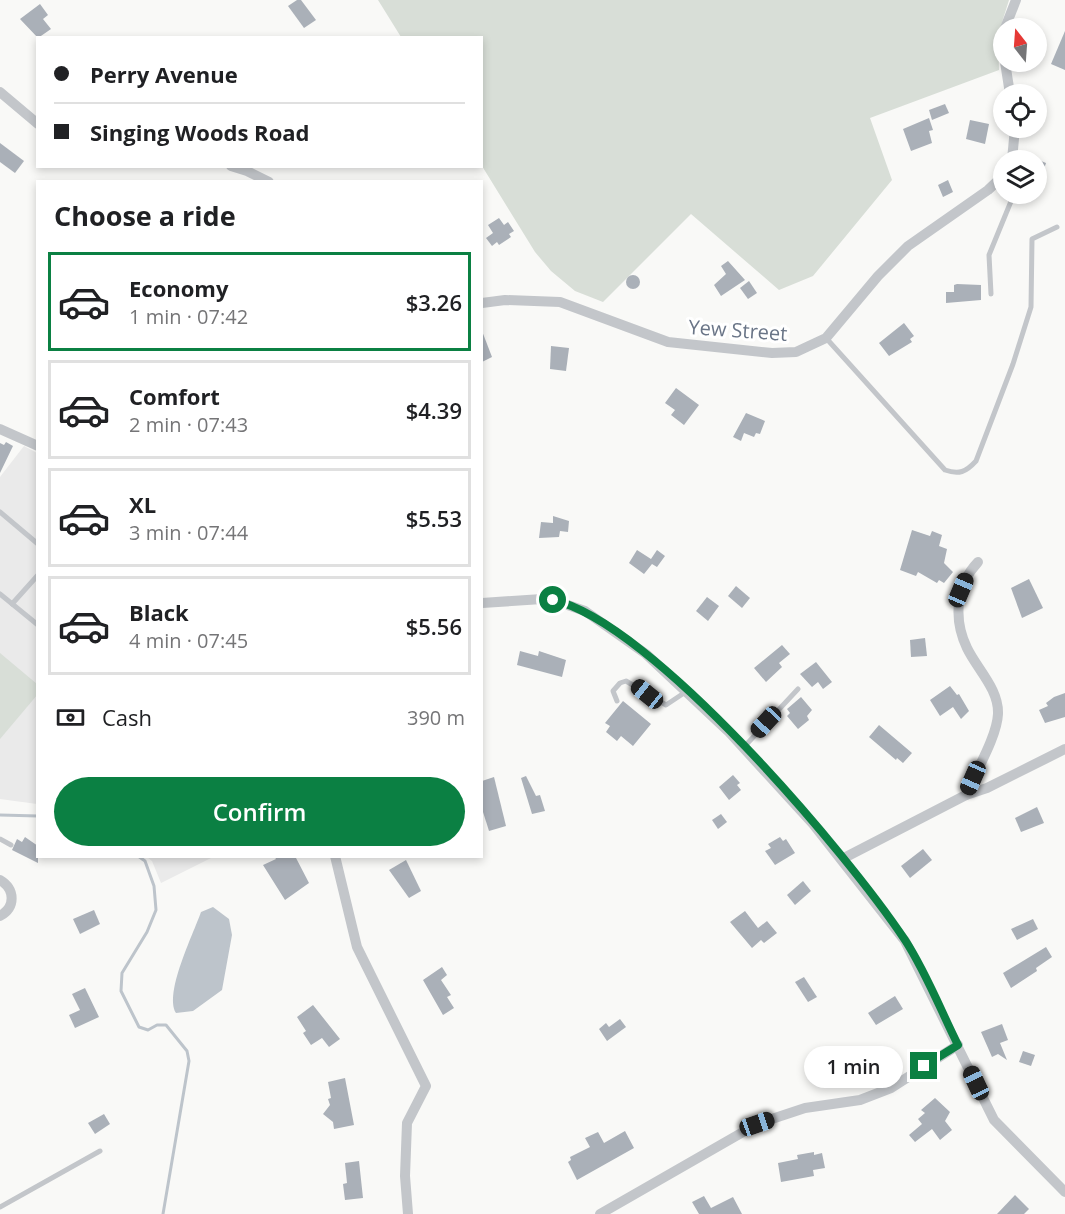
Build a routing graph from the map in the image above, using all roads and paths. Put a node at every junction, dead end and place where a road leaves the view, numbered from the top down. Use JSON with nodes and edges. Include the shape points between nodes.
{"nodes":[{"id":1,"x":1016,"y":0,"type":"edge"},
{"id":2,"x":1009,"y":18,"type":"edge"},
{"id":3,"x":0,"y":92,"type":"edge"},
{"id":4,"x":36,"y":122,"type":"edge"},
{"id":5,"x":236,"y":168,"type":"edge"},
{"id":6,"x":264,"y":180,"type":"edge"},
{"id":7,"x":993,"y":185,"type":"edge"},
{"id":8,"x":1010,"y":204,"type":"edge"},
{"id":9,"x":1057,"y":227,"type":"dead end"},
{"id":10,"x":991,"y":294,"type":"dead end"},
{"id":11,"x":483,"y":303,"type":"edge"},
{"id":12,"x":826,"y":338,"type":"junction"},
{"id":13,"x":0,"y":429,"type":"edge"},
{"id":14,"x":36,"y":445,"type":"edge"},
{"id":15,"x":0,"y":512,"type":"edge"},
{"id":16,"x":36,"y":542,"type":"edge"},
{"id":17,"x":978,"y":562,"type":"dead end"},
{"id":18,"x":36,"y":577,"type":"edge"},
{"id":19,"x":0,"y":594,"type":"edge"},
{"id":20,"x":483,"y":603,"type":"edge"},
{"id":21,"x":12,"y":604,"type":"junction"},
{"id":22,"x":36,"y":623,"type":"edge"},
{"id":23,"x":798,"y":689,"type":"dead end"},
{"id":24,"x":687,"y":691,"type":"junction"},
{"id":25,"x":617,"y":701,"type":"dead end"},
{"id":26,"x":744,"y":747,"type":"junction"},
{"id":27,"x":1065,"y":749,"type":"edge"},
{"id":28,"x":966,"y":795,"type":"junction"},
{"id":29,"x":0,"y":839,"type":"edge"},
{"id":30,"x":11,"y":845,"type":"dead end"},
{"id":31,"x":336,"y":858,"type":"edge"},
{"id":32,"x":842,"y":859,"type":"junction"},
{"id":33,"x":0,"y":880,"type":"edge"},
{"id":34,"x":0,"y":916,"type":"edge"},
{"id":35,"x":958,"y":1045,"type":"junction"},
{"id":36,"x":100,"y":1151,"type":"dead end"},
{"id":37,"x":1065,"y":1192,"type":"edge"},
{"id":38,"x":0,"y":1207,"type":"edge"},
{"id":39,"x":408,"y":1214,"type":"edge"},
{"id":40,"x":600,"y":1214,"type":"edge"}],
"edges":[{"from":1,"to":2,"type":"street"},
{"from":3,"to":4,"type":"street"},
{"from":5,"to":6,"type":"street"},
{"from":7,"to":12,"type":"street","name":"Yew Street","via":[[908,246]]},
{"from":8,"to":10,"type":"lane","via":[[989,255]]},
{"from":9,"to":12,"type":"lane","via":[[1032,239],[1030,307],[976,461],[968,470],[956,474],[945,470]]},
{"from":11,"to":12,"type":"street","name":"Yew Street","via":[[512,299],[560,302],[656,339],[772,353],[802,351]]},
{"from":13,"to":14,"type":"street"},
{"from":15,"to":16,"type":"lane"},
{"from":17,"to":28,"type":"street","via":[[968,573],[958,607],[967,647],[995,696],[998,713]]},
{"from":18,"to":21,"type":"lane"},
{"from":19,"to":21,"type":"lane"},
{"from":20,"to":24,"type":"street","via":[[542,599],[579,609],[617,632]]},
{"from":21,"to":22,"type":"lane"},
{"from":23,"to":26,"type":"lane"},
{"from":24,"to":25,"type":"lane","via":[[666,705],[626,681],[614,691]]},
{"from":24,"to":26,"type":"street"},
{"from":26,"to":32,"type":"street"},
{"from":27,"to":28,"type":"street"},
{"from":28,"to":32,"type":"street"},
{"from":29,"to":30,"type":"lane"},
{"from":31,"to":39,"type":"street","via":[[357,947],[426,1086],[407,1123]]},
{"from":32,"to":35,"type":"street","via":[[905,941]]},
{"from":33,"to":34,"type":"street","via":[[8,885],[12,898],[8,910]]},
{"from":35,"to":37,"type":"street","via":[[994,1120]]},
{"from":35,"to":40,"type":"street","via":[[891,1088],[860,1100],[805,1108],[757,1124]]},
{"from":36,"to":38,"type":"lane"}]}
